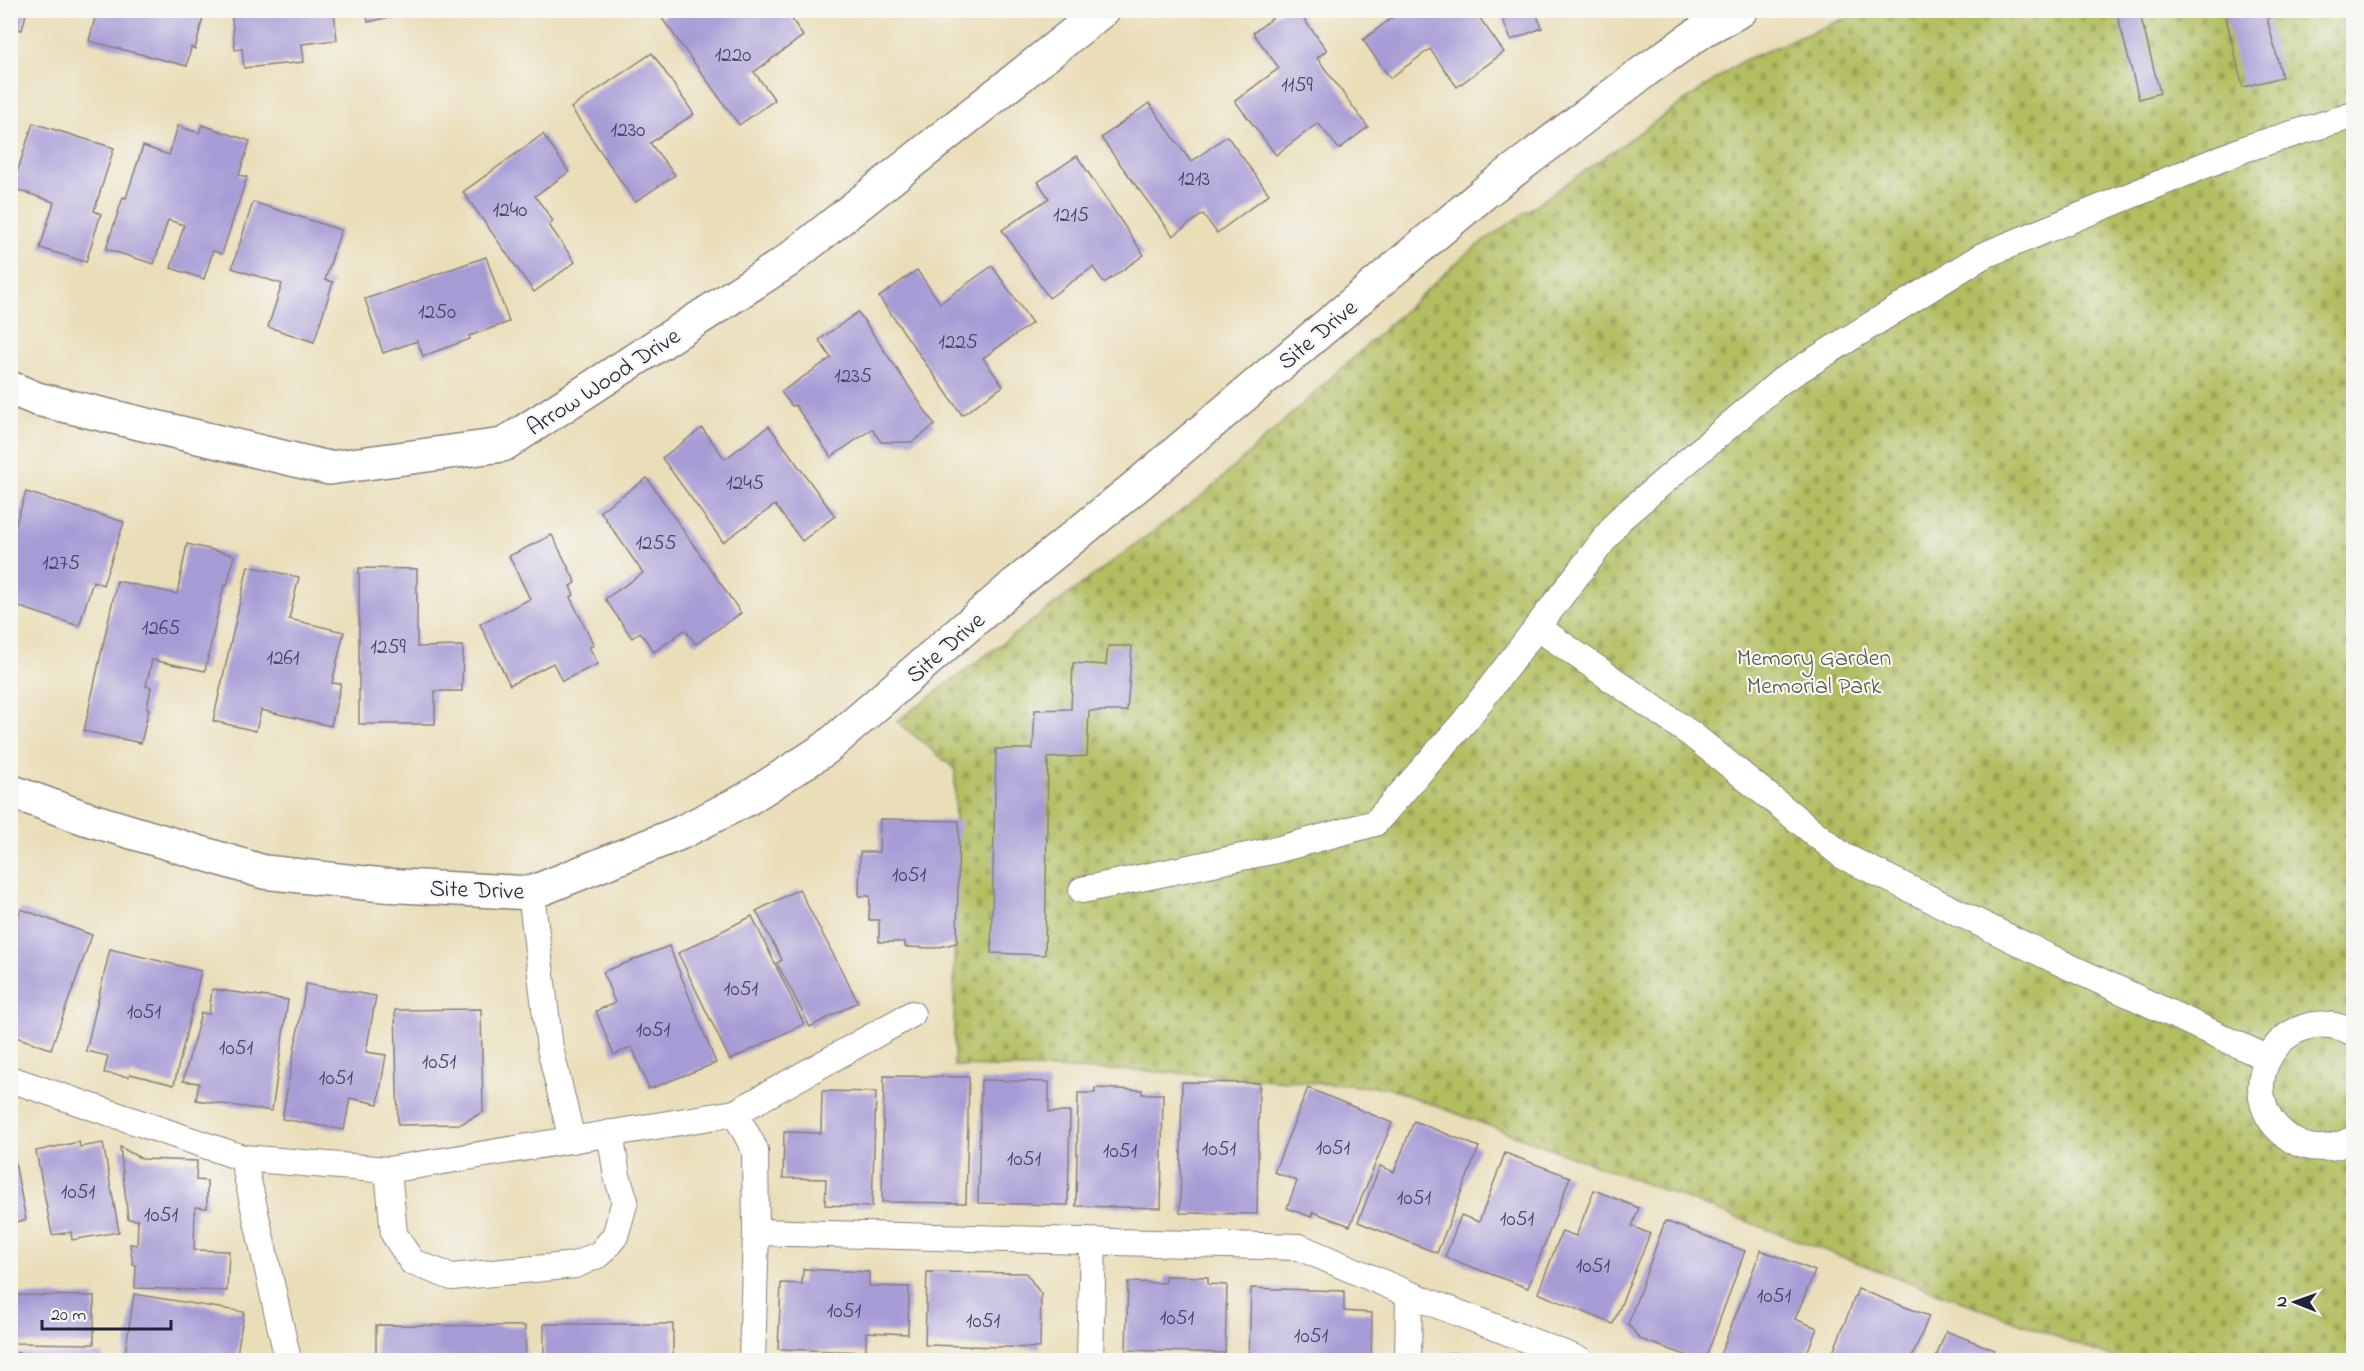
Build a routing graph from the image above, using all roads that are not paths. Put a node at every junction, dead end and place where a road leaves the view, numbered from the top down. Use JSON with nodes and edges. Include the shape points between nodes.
{"nodes":[{"id":1,"x":1103,"y":10,"type":"edge"},
{"id":2,"x":1741,"y":10,"type":"edge"},
{"id":3,"x":1702,"y":20,"type":"edge"},
{"id":4,"x":2354,"y":115,"type":"edge"},
{"id":5,"x":10,"y":388,"type":"edge"},
{"id":6,"x":1537,"y":627,"type":"junction"},
{"id":7,"x":10,"y":791,"type":"edge"},
{"id":8,"x":1082,"y":890,"type":"dead end"},
{"id":9,"x":531,"y":894,"type":"junction"},
{"id":10,"x":912,"y":1014,"type":"dead end"},
{"id":11,"x":2353,"y":1031,"type":"edge"},
{"id":12,"x":2267,"y":1058,"type":"junction"},
{"id":13,"x":10,"y":1079,"type":"edge"},
{"id":14,"x":735,"y":1113,"type":"junction"},
{"id":15,"x":610,"y":1133,"type":"junction"},
{"id":16,"x":2354,"y":1139,"type":"edge"},
{"id":17,"x":572,"y":1140,"type":"junction"},
{"id":18,"x":243,"y":1158,"type":"junction"},
{"id":19,"x":388,"y":1170,"type":"junction"},
{"id":20,"x":756,"y":1232,"type":"junction"},
{"id":21,"x":1093,"y":1242,"type":"junction"},
{"id":22,"x":1409,"y":1294,"type":"junction"},
{"id":23,"x":288,"y":1360,"type":"edge"},
{"id":24,"x":752,"y":1360,"type":"edge"},
{"id":25,"x":1090,"y":1360,"type":"edge"},
{"id":26,"x":1408,"y":1360,"type":"edge"},
{"id":27,"x":1580,"y":1360,"type":"edge"}],
"edges":[{"from":1,"to":5,"type":"street","name":"Arrow Wood Drive","via":[[786,262],[503,445],[329,468],[37,399]]},
{"from":2,"to":3,"type":"street","name":"Site Drive"},
{"from":3,"to":9,"type":"street","name":"Site Drive","via":[[1637,77],[1484,193],[1017,583],[825,749],[747,799],[680,833]]},
{"from":4,"to":6,"type":"lane","via":[[2247,147],[1982,256],[1781,381],[1620,519]]},
{"from":6,"to":8,"type":"lane","via":[[1465,721],[1375,823],[1276,850]]},
{"from":6,"to":12,"type":"lane","via":[[1691,734],[1843,856]]},
{"from":7,"to":9,"type":"street","name":"Site Drive","via":[[264,872],[383,885]]},
{"from":9,"to":17,"type":"lane","via":[[550,1048]]},
{"from":10,"to":14,"type":"lane"},
{"from":11,"to":12,"type":"lane","via":[[2320,1024],[2299,1028],[2280,1041]]},
{"from":12,"to":16,"type":"lane","via":[[2261,1078],[2261,1100],[2280,1132],[2298,1144],[2320,1148]]},
{"from":13,"to":18,"type":"lane"},
{"from":14,"to":15,"type":"lane"},
{"from":14,"to":20,"type":"lane","via":[[755,1149]]},
{"from":15,"to":17,"type":"lane"},
{"from":15,"to":19,"type":"lane","via":[[625,1201],[615,1236],[600,1254],[575,1265],[452,1277],[412,1262],[394,1234]]},
{"from":17,"to":19,"type":"lane"},
{"from":18,"to":19,"type":"lane"},
{"from":18,"to":23,"type":"lane"},
{"from":20,"to":21,"type":"lane"},
{"from":20,"to":24,"type":"lane"},
{"from":21,"to":22,"type":"lane","via":[[1299,1247]]},
{"from":21,"to":25,"type":"lane"},
{"from":22,"to":26,"type":"lane"},
{"from":22,"to":27,"type":"lane"}]}
